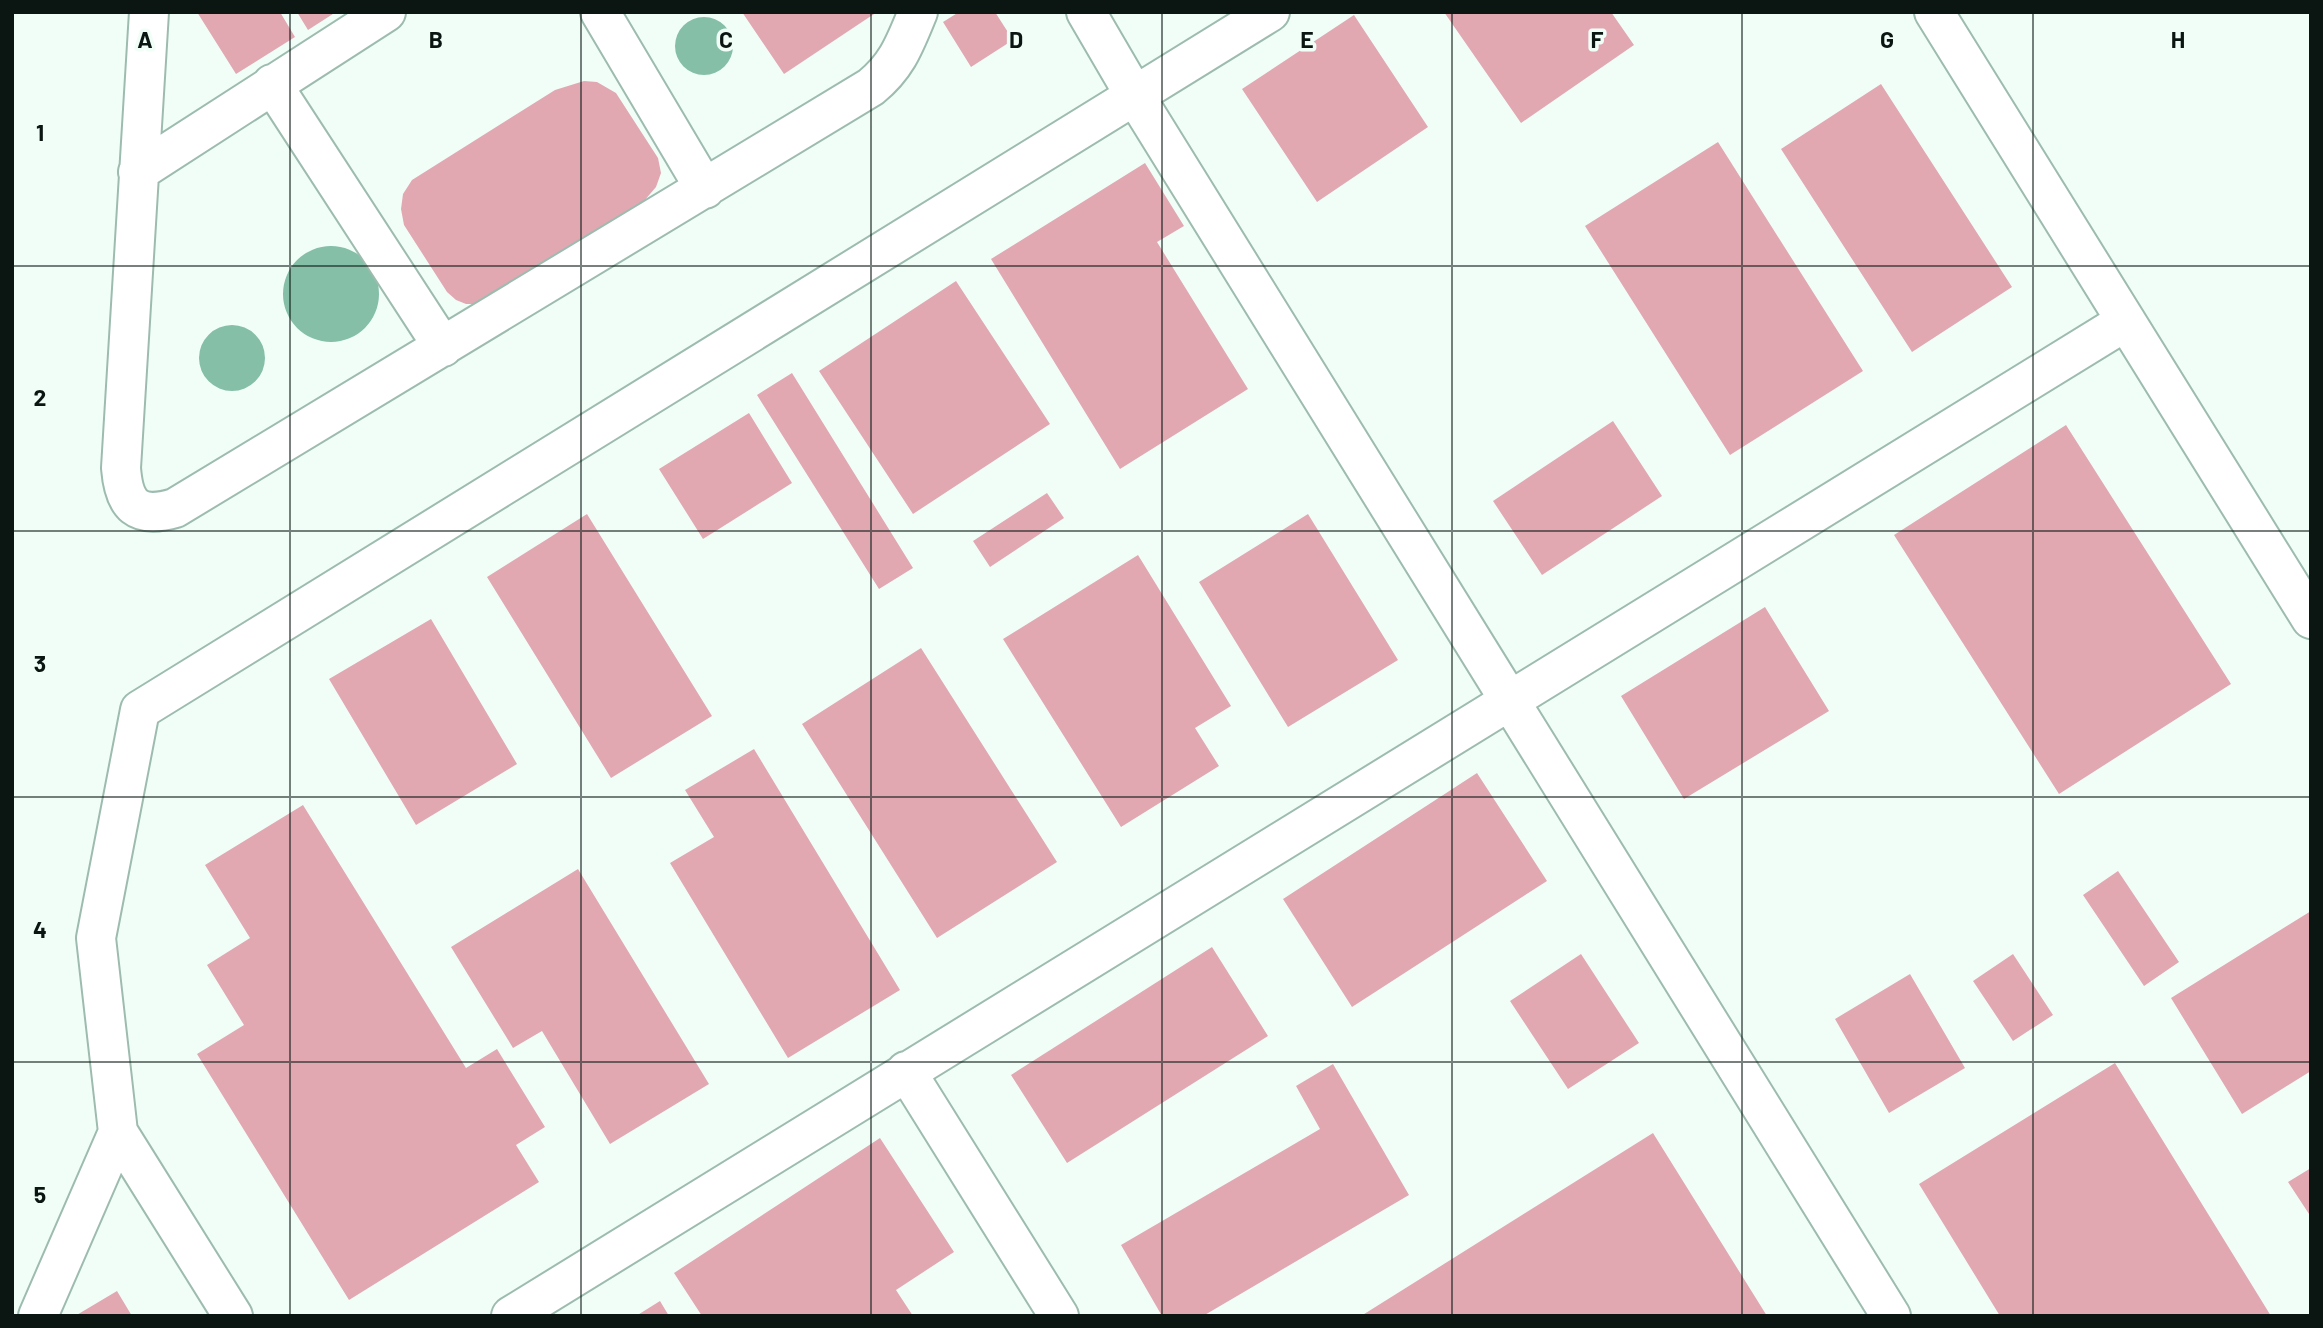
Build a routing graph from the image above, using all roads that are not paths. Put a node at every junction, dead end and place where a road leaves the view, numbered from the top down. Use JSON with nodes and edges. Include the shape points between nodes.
{"nodes":[{"id":1,"x":149,"y":12,"type":"edge"},
{"id":2,"x":386,"y":12,"type":"edge"},
{"id":3,"x":600,"y":12,"type":"edge"},
{"id":4,"x":918,"y":12,"type":"edge"},
{"id":5,"x":1086,"y":12,"type":"edge"},
{"id":6,"x":1270,"y":12,"type":"edge"},
{"id":7,"x":1934,"y":12,"type":"edge"},
{"id":8,"x":272,"y":84,"type":"junction"},
{"id":9,"x":1135,"y":96,"type":"junction"},
{"id":10,"x":138,"y":172,"type":"junction"},
{"id":11,"x":705,"y":189,"type":"junction"},
{"id":12,"x":2126,"y":321,"type":"junction"},
{"id":13,"x":443,"y":347,"type":"junction"},
{"id":14,"x":2311,"y":619,"type":"edge"},
{"id":15,"x":1509,"y":699,"type":"junction"},
{"id":16,"x":906,"y":1071,"type":"junction"},
{"id":17,"x":118,"y":1132,"type":"junction"},
{"id":18,"x":38,"y":1316,"type":"edge"},
{"id":19,"x":233,"y":1316,"type":"edge"},
{"id":20,"x":511,"y":1316,"type":"edge"},
{"id":21,"x":1059,"y":1316,"type":"edge"},
{"id":22,"x":1891,"y":1316,"type":"edge"}],
"edges":[{"from":1,"to":10,"type":"street"},
{"from":2,"to":8,"type":"street"},
{"from":3,"to":11,"type":"street"},
{"from":4,"to":11,"type":"street","via":[[900,56],[887,74]]},
{"from":5,"to":9,"type":"street"},
{"from":6,"to":9,"type":"street"},
{"from":7,"to":12,"type":"street"},
{"from":8,"to":10,"type":"street"},
{"from":8,"to":13,"type":"street"},
{"from":9,"to":15,"type":"street"},
{"from":9,"to":17,"type":"street","via":[[141,710],[96,938]]},
{"from":10,"to":13,"type":"street","via":[[121,468],[123,489],[136,508],[154,514],[175,508]]},
{"from":11,"to":13,"type":"street"},
{"from":12,"to":14,"type":"street"},
{"from":12,"to":15,"type":"street"},
{"from":15,"to":16,"type":"street"},
{"from":15,"to":22,"type":"street"},
{"from":16,"to":20,"type":"street"},
{"from":16,"to":21,"type":"street"},
{"from":17,"to":18,"type":"street"},
{"from":17,"to":19,"type":"street"}]}
